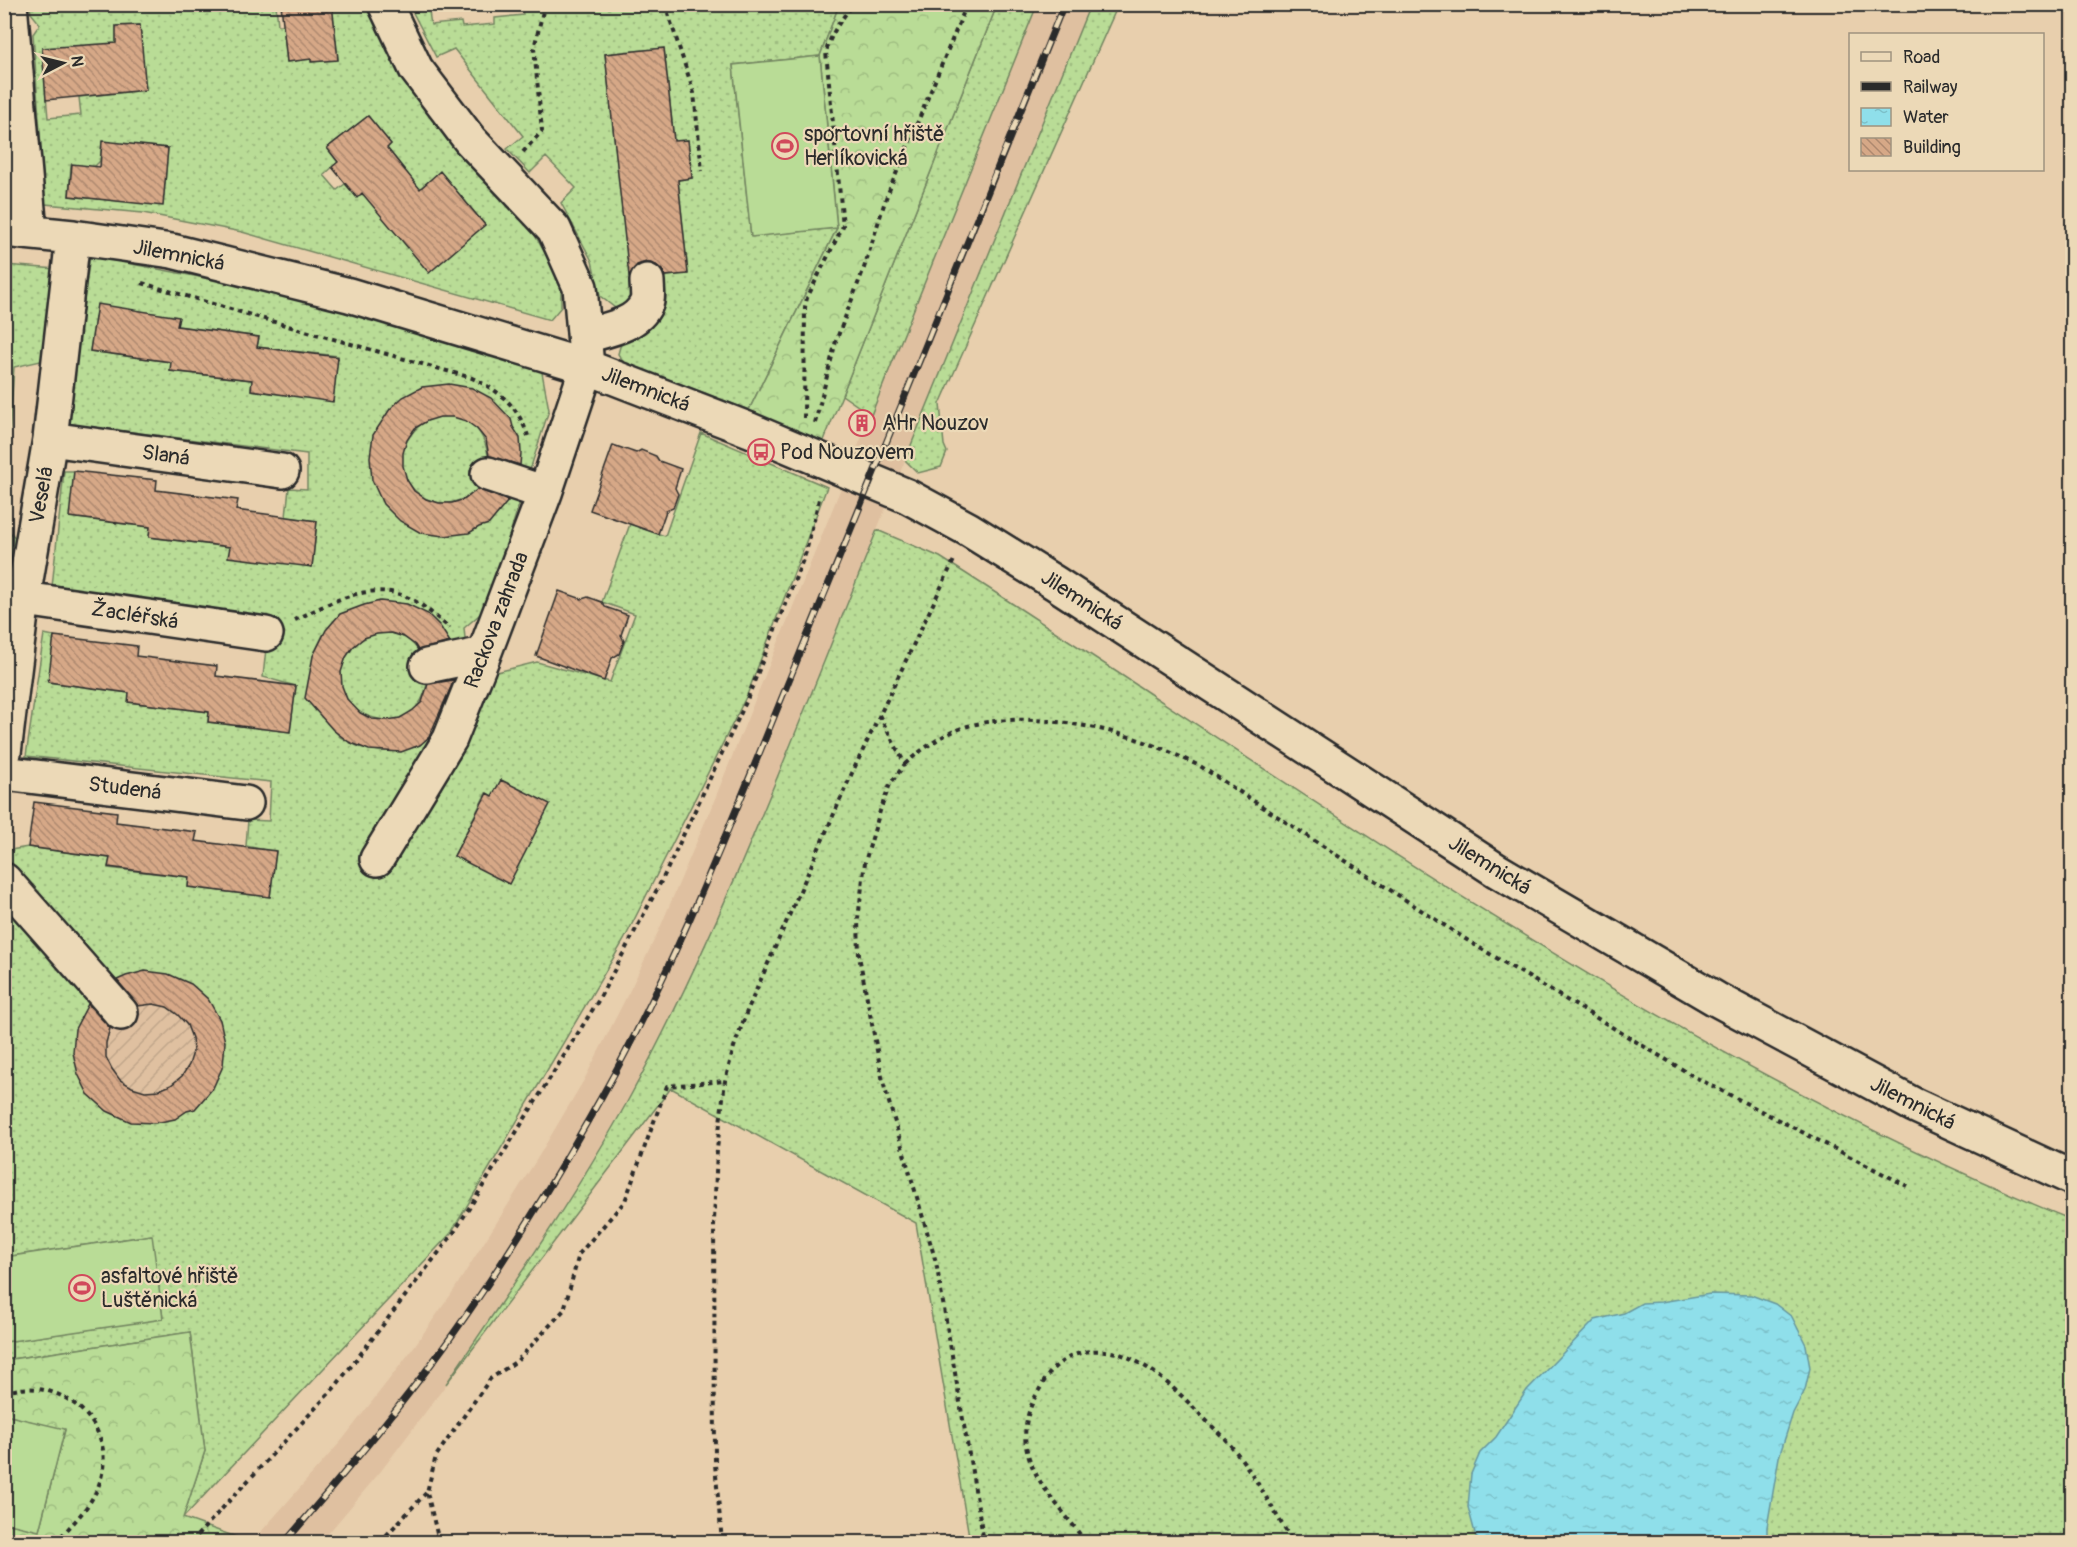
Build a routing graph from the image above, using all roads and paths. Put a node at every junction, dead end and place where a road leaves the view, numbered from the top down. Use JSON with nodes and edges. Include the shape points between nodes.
{"nodes":[{"id":1,"x":10,"y":4,"type":"edge"},
{"id":2,"x":385,"y":4,"type":"edge"},
{"id":3,"x":566,"y":4,"type":"edge"},
{"id":4,"x":665,"y":4,"type":"edge"},
{"id":5,"x":854,"y":4,"type":"edge"},
{"id":6,"x":967,"y":4,"type":"edge"},
{"id":7,"x":544,"y":6,"type":"edge"},
{"id":8,"x":702,"y":171,"type":"dead end"},
{"id":9,"x":502,"y":174,"type":"junction"},
{"id":10,"x":17,"y":231,"type":"edge"},
{"id":11,"x":73,"y":237,"type":"junction"},
{"id":12,"x":647,"y":281,"type":"dead end"},
{"id":13,"x":165,"y":289,"type":"dead end"},
{"id":14,"x":586,"y":352,"type":"junction"},
{"id":15,"x":50,"y":439,"type":"junction"},
{"id":16,"x":807,"y":454,"type":"junction"},
{"id":17,"x":282,"y":471,"type":"dead end"},
{"id":18,"x":488,"y":474,"type":"dead end"},
{"id":19,"x":535,"y":490,"type":"junction"},
{"id":20,"x":968,"y":529,"type":"junction"},
{"id":21,"x":14,"y":597,"type":"edge"},
{"id":22,"x":266,"y":634,"type":"joint"},
{"id":23,"x":484,"y":654,"type":"junction"},
{"id":24,"x":427,"y":666,"type":"dead end"},
{"id":25,"x":879,"y":715,"type":"junction"},
{"id":26,"x":4,"y":753,"type":"edge"},
{"id":27,"x":905,"y":764,"type":"junction"},
{"id":28,"x":4,"y":772,"type":"edge"},
{"id":29,"x":246,"y":803,"type":"dead end"},
{"id":30,"x":377,"y":859,"type":"dead end"},
{"id":31,"x":4,"y":880,"type":"edge"},
{"id":32,"x":115,"y":1007,"type":"dead end"},
{"id":33,"x":725,"y":1081,"type":"junction"},
{"id":34,"x":2073,"y":1178,"type":"edge"},
{"id":35,"x":1907,"y":1186,"type":"dead end"},
{"id":36,"x":4,"y":1393,"type":"edge"},
{"id":37,"x":427,"y":1492,"type":"junction"},
{"id":38,"x":56,"y":1542,"type":"edge"},
{"id":39,"x":191,"y":1542,"type":"edge"},
{"id":40,"x":380,"y":1542,"type":"edge"},
{"id":41,"x":439,"y":1542,"type":"edge"},
{"id":42,"x":722,"y":1542,"type":"edge"},
{"id":43,"x":984,"y":1542,"type":"edge"},
{"id":44,"x":1085,"y":1542,"type":"edge"},
{"id":45,"x":1293,"y":1542,"type":"edge"}],
"edges":[{"from":1,"to":10,"type":"street"},
{"from":2,"to":9,"type":"street","via":[[416,69],[470,140]]},
{"from":3,"to":7,"type":"path"},
{"from":4,"to":8,"type":"path","via":[[693,93]]},
{"from":5,"to":16,"type":"path","via":[[837,25],[826,52],[843,226],[805,307],[803,408]]},
{"from":6,"to":16,"type":"path","via":[[886,198],[836,341]]},
{"from":7,"to":9,"type":"path","via":[[534,48],[542,131]]},
{"from":9,"to":14,"type":"street","via":[[554,229],[580,287]]},
{"from":10,"to":11,"type":"street","name":"Jilemnická"},
{"from":11,"to":14,"type":"street","name":"Jilemnická","via":[[172,251]]},
{"from":11,"to":15,"type":"street","name":"Veselá"},
{"from":12,"to":14,"type":"street","via":[[647,303],[636,318],[614,328]]},
{"from":13,"to":19,"type":"path","via":[[472,378],[493,388],[512,405],[524,426],[531,446]]},
{"from":14,"to":16,"type":"street","name":"Jilemnická"},
{"from":14,"to":19,"type":"street","name":"Rackova zahrada"},
{"from":15,"to":17,"type":"street","name":"Slaná"},
{"from":15,"to":21,"type":"street","name":"Veselá"},
{"from":16,"to":20,"type":"street","name":"Jilemnická","via":[[907,496]]},
{"from":16,"to":39,"type":"path","via":[[823,479],[806,552],[746,702],[664,876],[598,1001],[453,1234],[335,1387]]},
{"from":18,"to":19,"type":"street"},
{"from":19,"to":23,"type":"street","name":"Rackova zahrada"},
{"from":20,"to":25,"type":"path"},
{"from":20,"to":34,"type":"street","name":"Jilemnická","via":[[1545,899],[1716,999],[1904,1100]]},
{"from":21,"to":22,"type":"street","name":"Žacléřská"},
{"from":21,"to":26,"type":"street","name":"Veselá"},
{"from":22,"to":23,"type":"path","via":[[341,598],[380,590],[413,600]]},
{"from":23,"to":24,"type":"street"},
{"from":23,"to":30,"type":"street","name":"Rackova zahrada","via":[[450,739]]},
{"from":25,"to":27,"type":"path"},
{"from":25,"to":33,"type":"path","via":[[747,1011]]},
{"from":27,"to":35,"type":"path","via":[[940,738],[967,726],[998,721],[1050,721],[1106,730],[1153,745],[1200,766],[1470,942],[1695,1077]]},
{"from":27,"to":43,"type":"path","via":[[890,784],[865,862],[858,919],[859,956],[883,1082],[936,1262]]},
{"from":28,"to":29,"type":"street","name":"Studená"},
{"from":31,"to":32,"type":"street"},
{"from":33,"to":37,"type":"path","via":[[667,1086],[625,1201],[579,1254],[564,1310],[517,1361],[490,1379],[436,1456]]},
{"from":33,"to":42,"type":"path","via":[[714,1221],[715,1464]]},
{"from":36,"to":38,"type":"path","via":[[32,1388],[50,1391],[68,1398],[95,1425],[104,1460],[101,1479],[75,1521]]},
{"from":37,"to":40,"type":"path"},
{"from":37,"to":41,"type":"path"},
{"from":44,"to":45,"type":"path","via":[[1032,1467],[1025,1431],[1035,1396],[1053,1368],[1084,1352],[1101,1350],[1136,1360],[1194,1408],[1242,1460]]}]}
